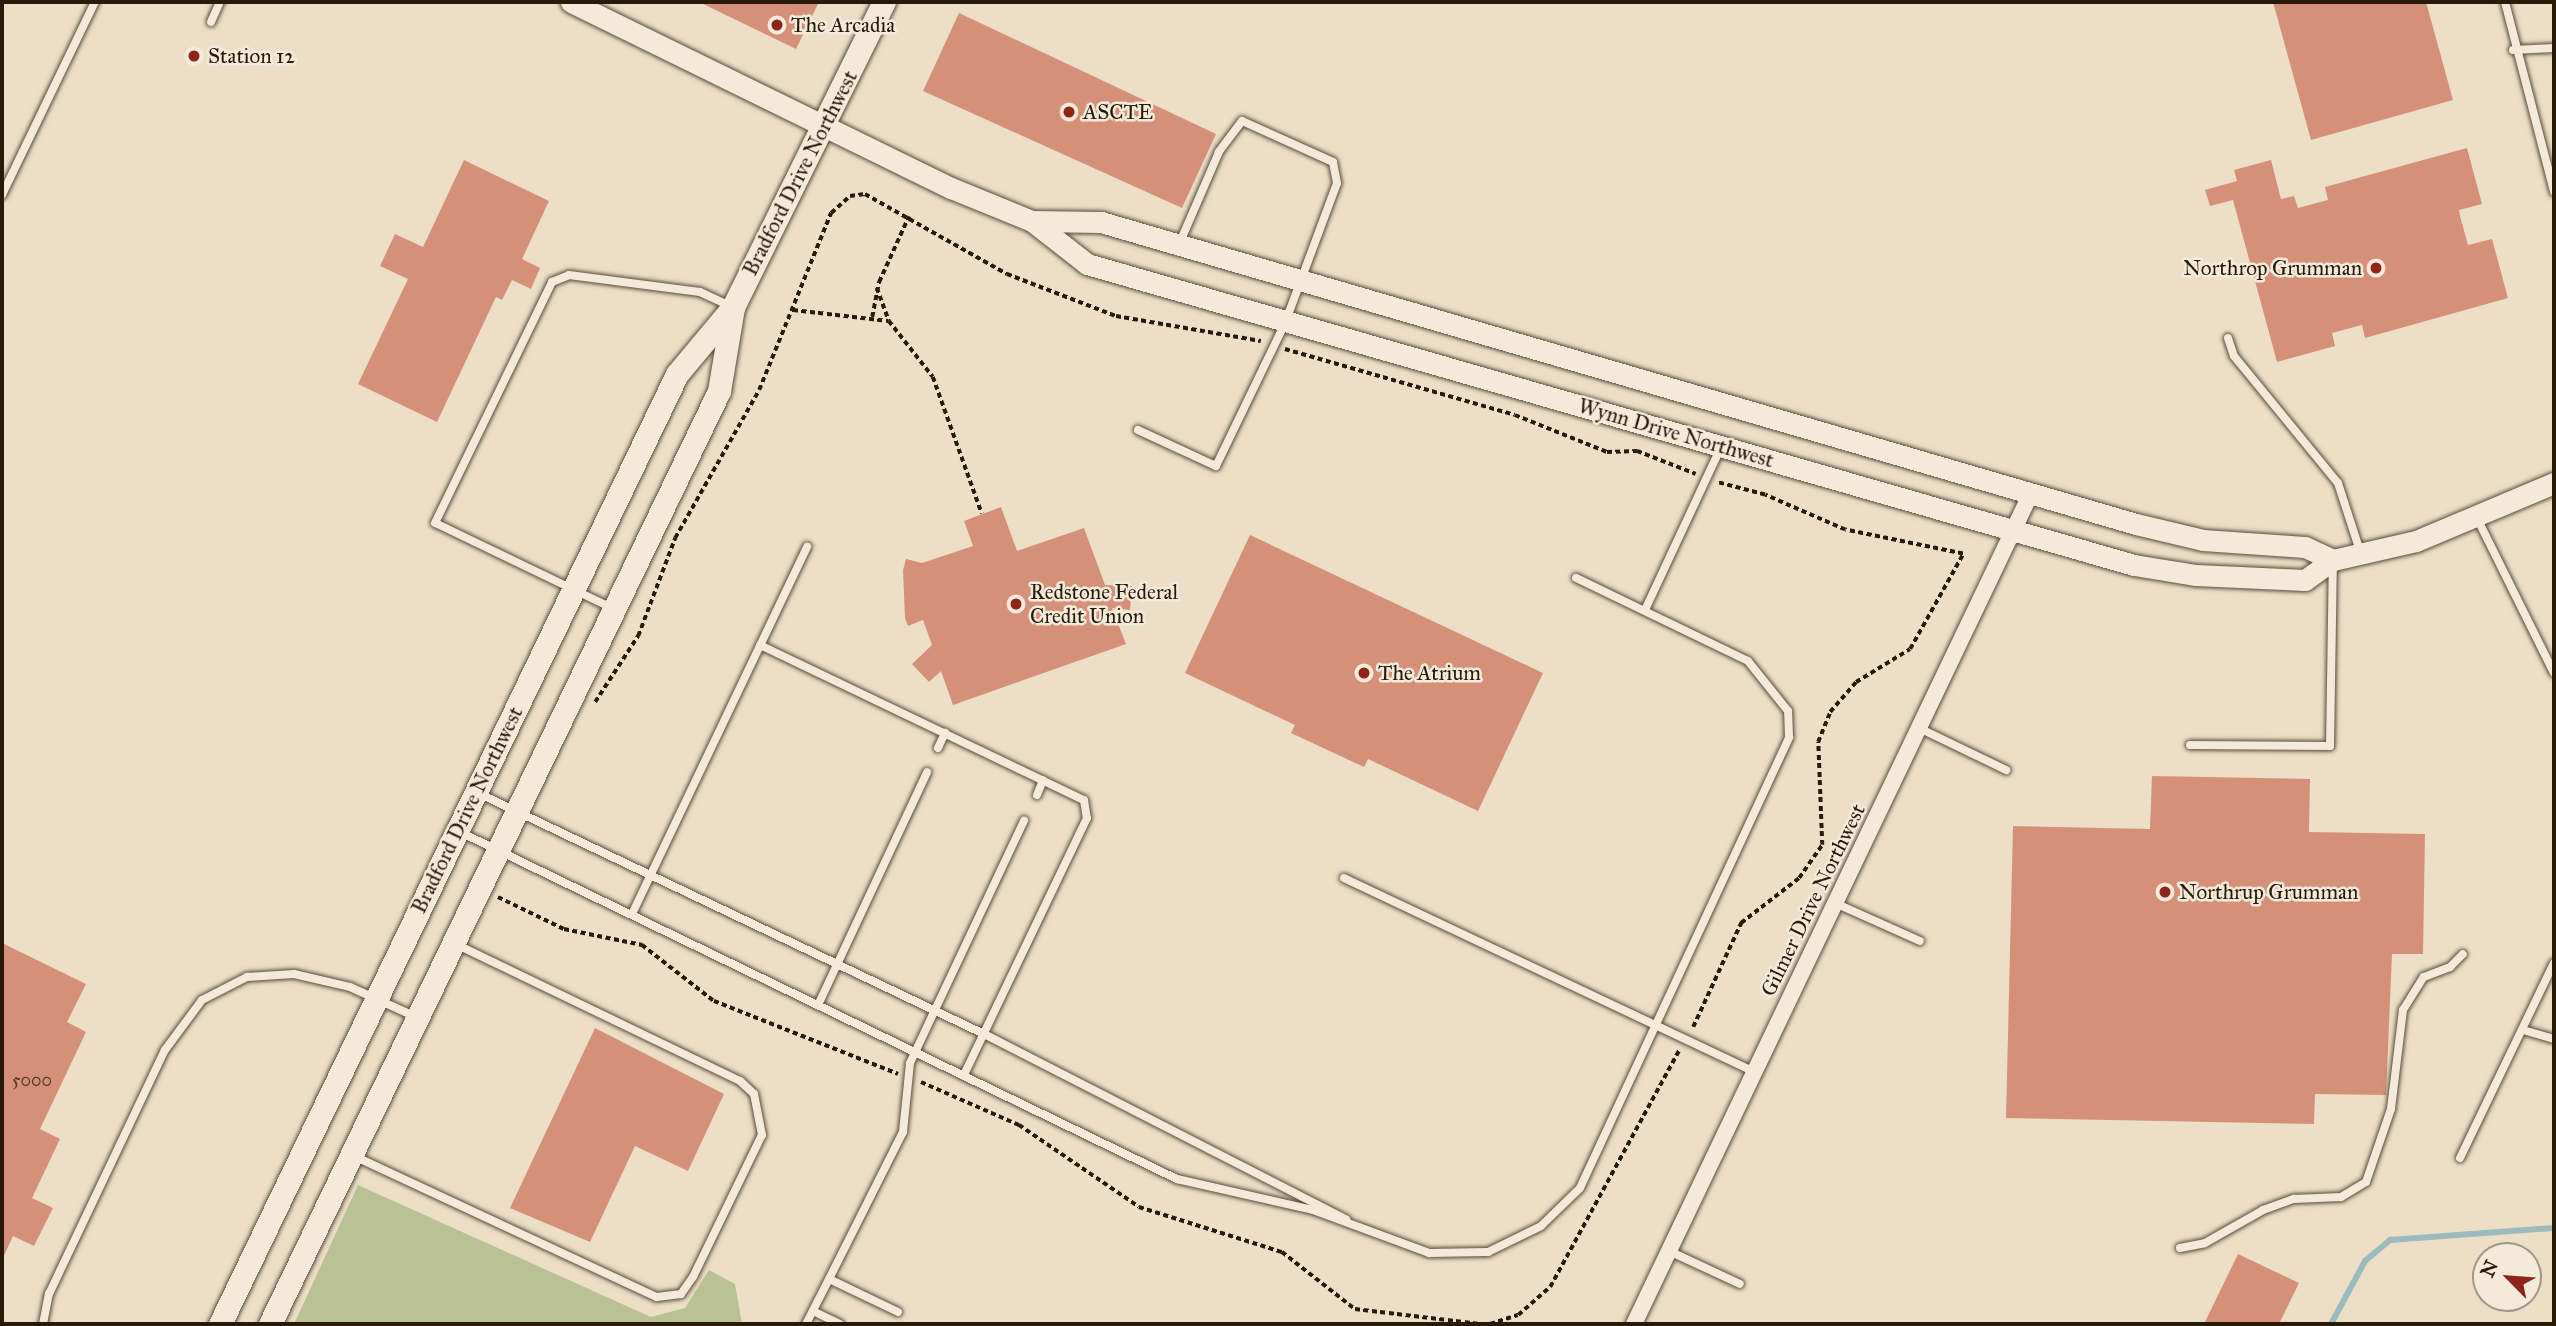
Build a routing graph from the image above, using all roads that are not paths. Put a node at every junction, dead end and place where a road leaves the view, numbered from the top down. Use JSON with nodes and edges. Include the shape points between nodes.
{"nodes":[{"id":1,"x":94,"y":2,"type":"edge"},
{"id":2,"x":220,"y":2,"type":"edge"},
{"id":3,"x":570,"y":2,"type":"edge"},
{"id":4,"x":884,"y":2,"type":"edge"},
{"id":5,"x":2505,"y":2,"type":"edge"},
{"id":6,"x":211,"y":22,"type":"dead end"},
{"id":7,"x":2554,"y":48,"type":"edge"},
{"id":8,"x":2513,"y":50,"type":"junction"},
{"id":9,"x":825,"y":126,"type":"junction"},
{"id":10,"x":2554,"y":192,"type":"edge"},
{"id":11,"x":2,"y":195,"type":"edge"},
{"id":12,"x":1032,"y":221,"type":"junction"},
{"id":13,"x":1178,"y":245,"type":"junction"},
{"id":14,"x":1297,"y":281,"type":"junction"},
{"id":15,"x":733,"y":307,"type":"junction"},
{"id":16,"x":1285,"y":323,"type":"junction"},
{"id":17,"x":2228,"y":338,"type":"dead end"},
{"id":18,"x":1138,"y":430,"type":"dead end"},
{"id":19,"x":1722,"y":444,"type":"junction"},
{"id":20,"x":2554,"y":483,"type":"edge"},
{"id":21,"x":2031,"y":493,"type":"junction"},
{"id":22,"x":2476,"y":516,"type":"junction"},
{"id":23,"x":2012,"y":533,"type":"junction"},
{"id":24,"x":807,"y":547,"type":"dead end"},
{"id":25,"x":2360,"y":554,"type":"junction"},
{"id":26,"x":2333,"y":560,"type":"junction"},
{"id":27,"x":1576,"y":578,"type":"dead end"},
{"id":28,"x":573,"y":589,"type":"junction"},
{"id":29,"x":615,"y":610,"type":"junction"},
{"id":30,"x":1645,"y":610,"type":"junction"},
{"id":31,"x":760,"y":645,"type":"junction"},
{"id":32,"x":2554,"y":673,"type":"edge"},
{"id":33,"x":1919,"y":728,"type":"junction"},
{"id":34,"x":945,"y":733,"type":"junction"},
{"id":35,"x":2190,"y":746,"type":"dead end"},
{"id":36,"x":938,"y":748,"type":"dead end"},
{"id":37,"x":2006,"y":770,"type":"dead end"},
{"id":38,"x":927,"y":772,"type":"dead end"},
{"id":39,"x":1043,"y":780,"type":"junction"},
{"id":40,"x":476,"y":792,"type":"junction"},
{"id":41,"x":1037,"y":795,"type":"dead end"},
{"id":42,"x":517,"y":812,"type":"junction"},
{"id":43,"x":1024,"y":821,"type":"dead end"},
{"id":44,"x":457,"y":831,"type":"junction"},
{"id":45,"x":507,"y":855,"type":"junction"},
{"id":46,"x":650,"y":875,"type":"junction"},
{"id":47,"x":1344,"y":878,"type":"dead end"},
{"id":48,"x":1835,"y":903,"type":"junction"},
{"id":49,"x":632,"y":914,"type":"junction"},
{"id":50,"x":1920,"y":941,"type":"dead end"},
{"id":51,"x":455,"y":943,"type":"junction"},
{"id":52,"x":2462,"y":954,"type":"dead end"},
{"id":53,"x":2554,"y":963,"type":"edge"},
{"id":54,"x":837,"y":964,"type":"junction"},
{"id":55,"x":376,"y":999,"type":"junction"},
{"id":56,"x":818,"y":1003,"type":"junction"},
{"id":57,"x":934,"y":1010,"type":"junction"},
{"id":58,"x":418,"y":1018,"type":"junction"},
{"id":59,"x":1656,"y":1026,"type":"junction"},
{"id":60,"x":2523,"y":1030,"type":"junction"},
{"id":61,"x":984,"y":1034,"type":"junction"},
{"id":62,"x":2554,"y":1039,"type":"edge"},
{"id":63,"x":916,"y":1049,"type":"junction"},
{"id":64,"x":1754,"y":1072,"type":"junction"},
{"id":65,"x":965,"y":1073,"type":"junction"},
{"id":66,"x":351,"y":1155,"type":"junction"},
{"id":67,"x":2460,"y":1158,"type":"dead end"},
{"id":68,"x":1357,"y":1226,"type":"junction"},
{"id":69,"x":2180,"y":1248,"type":"dead end"},
{"id":70,"x":1669,"y":1251,"type":"junction"},
{"id":71,"x":829,"y":1279,"type":"junction"},
{"id":72,"x":1740,"y":1284,"type":"dead end"},
{"id":73,"x":813,"y":1311,"type":"junction"},
{"id":74,"x":898,"y":1312,"type":"dead end"},
{"id":75,"x":43,"y":1324,"type":"edge"},
{"id":76,"x":220,"y":1324,"type":"edge"},
{"id":77,"x":270,"y":1324,"type":"edge"},
{"id":78,"x":806,"y":1324,"type":"edge"},
{"id":79,"x":840,"y":1324,"type":"edge"},
{"id":80,"x":1634,"y":1324,"type":"edge"}],
"edges":[{"from":1,"to":11,"type":"lane"},
{"from":2,"to":6,"type":"lane"},
{"from":3,"to":9,"type":"street","name":"Wynn Drive Northwest"},
{"from":4,"to":9,"type":"main road","name":"Bradford Drive Northwest"},
{"from":5,"to":8,"type":"lane"},
{"from":7,"to":8,"type":"lane"},
{"from":8,"to":10,"type":"lane"},
{"from":9,"to":12,"type":"street","name":"Wynn Drive Northwest"},
{"from":9,"to":15,"type":"main road","name":"Bradford Drive Northwest"},
{"from":12,"to":13,"type":"street","name":"Wynn Drive Northwest","via":[[1101,222]]},
{"from":12,"to":16,"type":"street","name":"Wynn Drive Northwest","via":[[1087,264]]},
{"from":13,"to":14,"type":"street","name":"Wynn Drive Northwest"},
{"from":13,"to":14,"type":"lane","via":[[1219,152],[1242,121],[1333,162],[1337,172]]},
{"from":14,"to":16,"type":"lane"},
{"from":14,"to":21,"type":"street","name":"Wynn Drive Northwest"},
{"from":15,"to":28,"type":"main road","name":"Bradford Drive Northwest","via":[[677,374]]},
{"from":15,"to":28,"type":"lane","via":[[700,292],[569,275],[552,282],[435,523]]},
{"from":15,"to":29,"type":"main road","name":"Bradford Drive Northwest","via":[[719,391]]},
{"from":16,"to":18,"type":"lane","via":[[1216,466]]},
{"from":16,"to":19,"type":"street","name":"Wynn Drive Northwest"},
{"from":17,"to":25,"type":"lane","via":[[2234,356],[2338,482]]},
{"from":19,"to":23,"type":"street","name":"Wynn Drive Northwest"},
{"from":19,"to":30,"type":"lane"},
{"from":20,"to":22,"type":"street","name":"Wynn Drive Northwest"},
{"from":21,"to":23,"type":"street","name":"Gilmer Drive Northwest"},
{"from":21,"to":26,"type":"street","name":"Wynn Drive Northwest","via":[[2203,540],[2305,547]]},
{"from":22,"to":25,"type":"street","name":"Wynn Drive Northwest","via":[[2416,541]]},
{"from":22,"to":32,"type":"lane"},
{"from":23,"to":26,"type":"street","name":"Wynn Drive Northwest","via":[[2196,575],[2305,580]]},
{"from":23,"to":33,"type":"street","name":"Gilmer Drive Northwest"},
{"from":24,"to":31,"type":"lane"},
{"from":25,"to":26,"type":"street","name":"Wynn Drive Northwest"},
{"from":26,"to":35,"type":"lane","via":[[2330,746]]},
{"from":27,"to":30,"type":"lane"},
{"from":28,"to":29,"type":"lane"},
{"from":28,"to":40,"type":"main road","name":"Bradford Drive Northwest"},
{"from":29,"to":42,"type":"main road","name":"Bradford Drive Northwest"},
{"from":30,"to":59,"type":"lane","via":[[1748,661],[1782,699],[1791,723],[1785,754]]},
{"from":31,"to":34,"type":"lane"},
{"from":31,"to":46,"type":"lane"},
{"from":33,"to":37,"type":"lane"},
{"from":33,"to":48,"type":"street","name":"Gilmer Drive Northwest"},
{"from":34,"to":36,"type":"lane"},
{"from":34,"to":39,"type":"lane"},
{"from":38,"to":54,"type":"lane"},
{"from":39,"to":41,"type":"lane"},
{"from":39,"to":61,"type":"lane","via":[[1084,800],[1087,818]]},
{"from":40,"to":42,"type":"lane"},
{"from":40,"to":44,"type":"main road","name":"Bradford Drive Northwest"},
{"from":42,"to":45,"type":"main road","name":"Bradford Drive Northwest"},
{"from":42,"to":46,"type":"lane"},
{"from":43,"to":57,"type":"lane"},
{"from":44,"to":45,"type":"lane"},
{"from":44,"to":55,"type":"main road","name":"Bradford Drive Northwest"},
{"from":45,"to":49,"type":"lane"},
{"from":45,"to":51,"type":"main road","name":"Bradford Drive Northwest"},
{"from":46,"to":49,"type":"lane"},
{"from":46,"to":54,"type":"lane"},
{"from":47,"to":59,"type":"lane"},
{"from":48,"to":50,"type":"lane"},
{"from":48,"to":64,"type":"street","name":"Gilmer Drive Northwest"},
{"from":49,"to":56,"type":"lane"},
{"from":51,"to":58,"type":"main road","name":"Bradford Drive Northwest"},
{"from":51,"to":66,"type":"lane","via":[[740,1081],[754,1094],[762,1135],[693,1277],[681,1294],[657,1297]]},
{"from":52,"to":69,"type":"lane","via":[[2450,967],[2424,977],[2403,1010],[2391,1110],[2366,1182],[2341,1197],[2294,1199],[2263,1210],[2205,1243]]},
{"from":53,"to":60,"type":"lane"},
{"from":54,"to":56,"type":"lane"},
{"from":54,"to":57,"type":"lane"},
{"from":55,"to":58,"type":"lane"},
{"from":55,"to":75,"type":"lane","via":[[294,974],[247,977],[202,1000],[164,1050],[49,1294]]},
{"from":55,"to":76,"type":"main road","name":"Bradford Drive Northwest"},
{"from":56,"to":63,"type":"lane"},
{"from":57,"to":61,"type":"lane"},
{"from":57,"to":63,"type":"lane"},
{"from":58,"to":66,"type":"main road","name":"Bradford Drive Northwest"},
{"from":59,"to":64,"type":"lane"},
{"from":59,"to":68,"type":"lane","via":[[1580,1188],[1524,1237],[1488,1252],[1445,1255]]},
{"from":60,"to":62,"type":"lane"},
{"from":60,"to":67,"type":"lane"},
{"from":61,"to":65,"type":"lane"},
{"from":61,"to":68,"type":"lane"},
{"from":63,"to":65,"type":"lane"},
{"from":63,"to":71,"type":"lane","via":[[907,1077],[903,1132]]},
{"from":64,"to":70,"type":"street","name":"Gilmer Drive Northwest"},
{"from":65,"to":68,"type":"lane","via":[[1177,1179]]},
{"from":66,"to":77,"type":"main road","name":"Bradford Drive Northwest"},
{"from":70,"to":72,"type":"lane"},
{"from":70,"to":80,"type":"street","name":"Gilmer Drive Northwest"},
{"from":71,"to":73,"type":"lane"},
{"from":71,"to":74,"type":"lane"},
{"from":73,"to":78,"type":"lane"},
{"from":73,"to":79,"type":"lane"}]}
